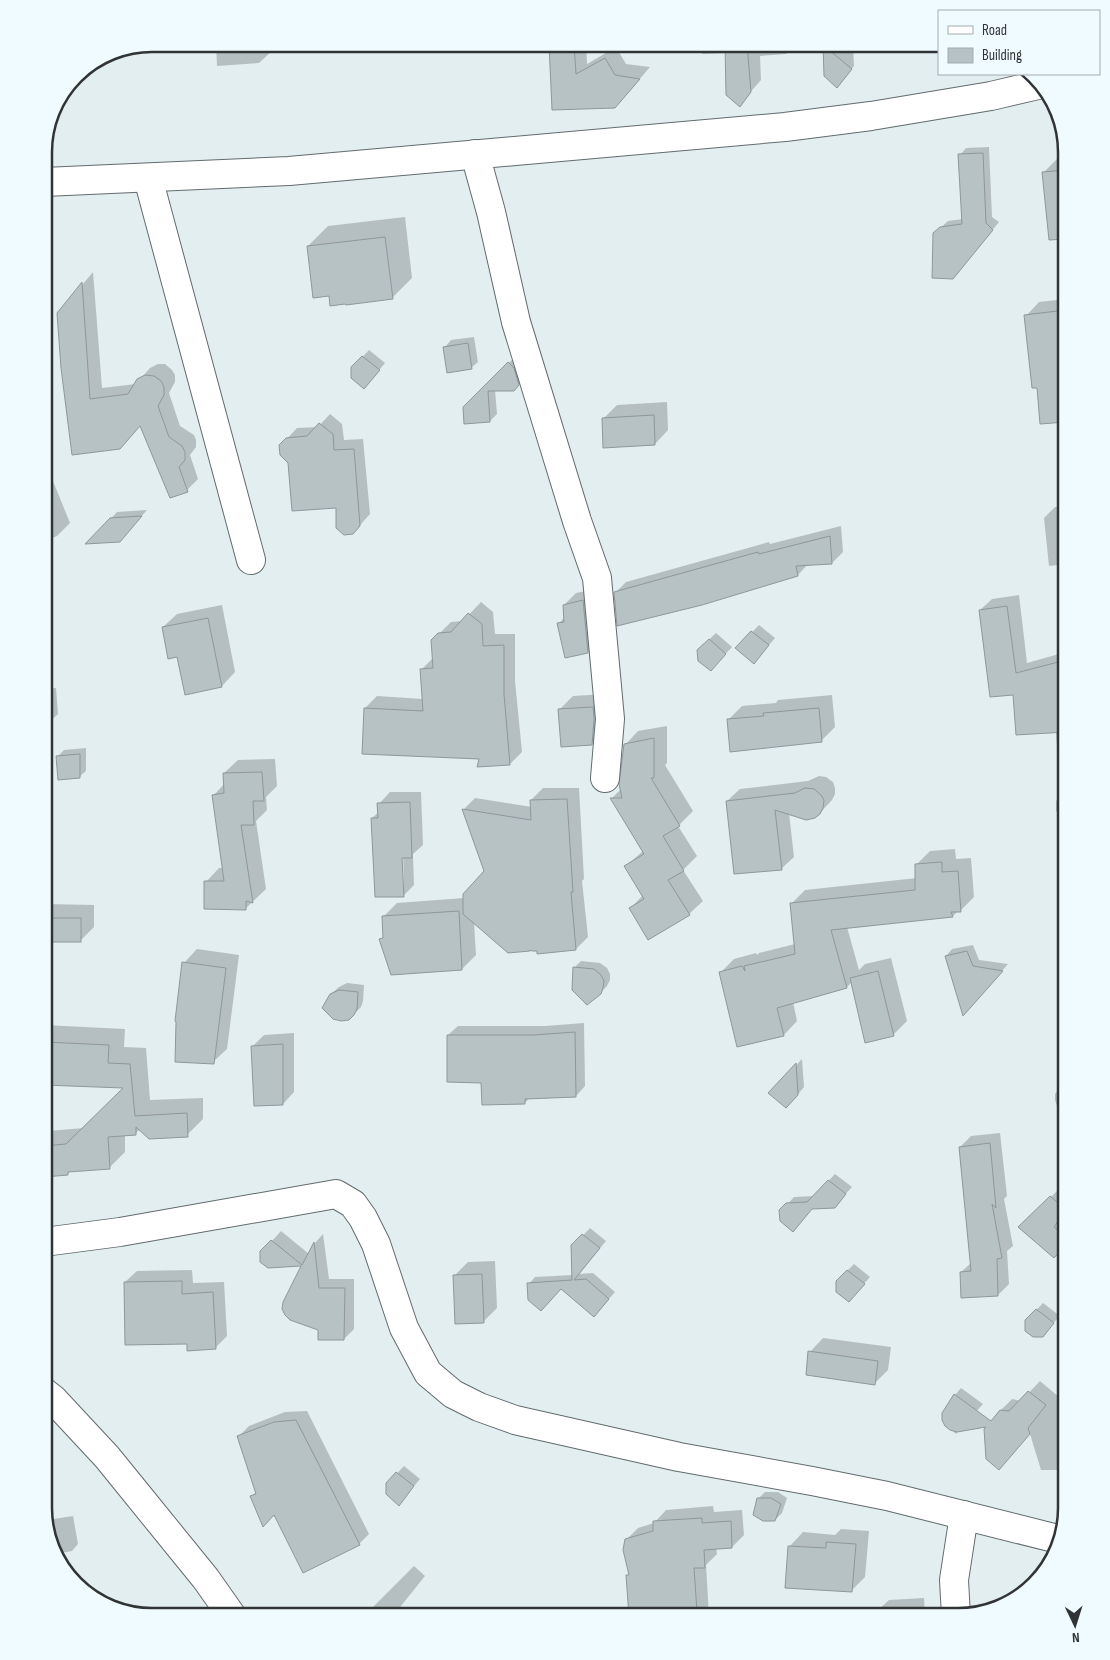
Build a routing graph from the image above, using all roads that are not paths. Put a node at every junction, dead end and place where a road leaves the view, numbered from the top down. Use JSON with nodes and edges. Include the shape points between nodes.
{"nodes":[{"id":1,"x":1032,"y":86,"type":"edge"},
{"id":2,"x":475,"y":154,"type":"junction"},
{"id":3,"x":148,"y":178,"type":"junction"},
{"id":4,"x":53,"y":182,"type":"edge"},
{"id":5,"x":251,"y":560,"type":"dead end"},
{"id":6,"x":605,"y":778,"type":"dead end"},
{"id":7,"x":52,"y":1241,"type":"edge"},
{"id":8,"x":52,"y":1398,"type":"edge"},
{"id":9,"x":964,"y":1515,"type":"junction"},
{"id":10,"x":1052,"y":1538,"type":"edge"},
{"id":11,"x":226,"y":1607,"type":"edge"},
{"id":12,"x":956,"y":1608,"type":"edge"}],
"edges":[{"from":1,"to":2,"type":"street","via":[[871,116],[785,127]]},
{"from":2,"to":3,"type":"street","via":[[289,171]]},
{"from":2,"to":6,"type":"street","via":[[516,322],[597,578],[610,720]]},
{"from":3,"to":4,"type":"street"},
{"from":3,"to":5,"type":"street"},
{"from":7,"to":9,"type":"street","via":[[336,1194],[353,1204],[364,1218],[404,1328],[428,1373],[453,1394],[479,1408],[515,1420],[669,1455],[812,1480]]},
{"from":8,"to":11,"type":"street","via":[[107,1457]]},
{"from":9,"to":10,"type":"street"},
{"from":9,"to":12,"type":"street","via":[[954,1580]]}]}
